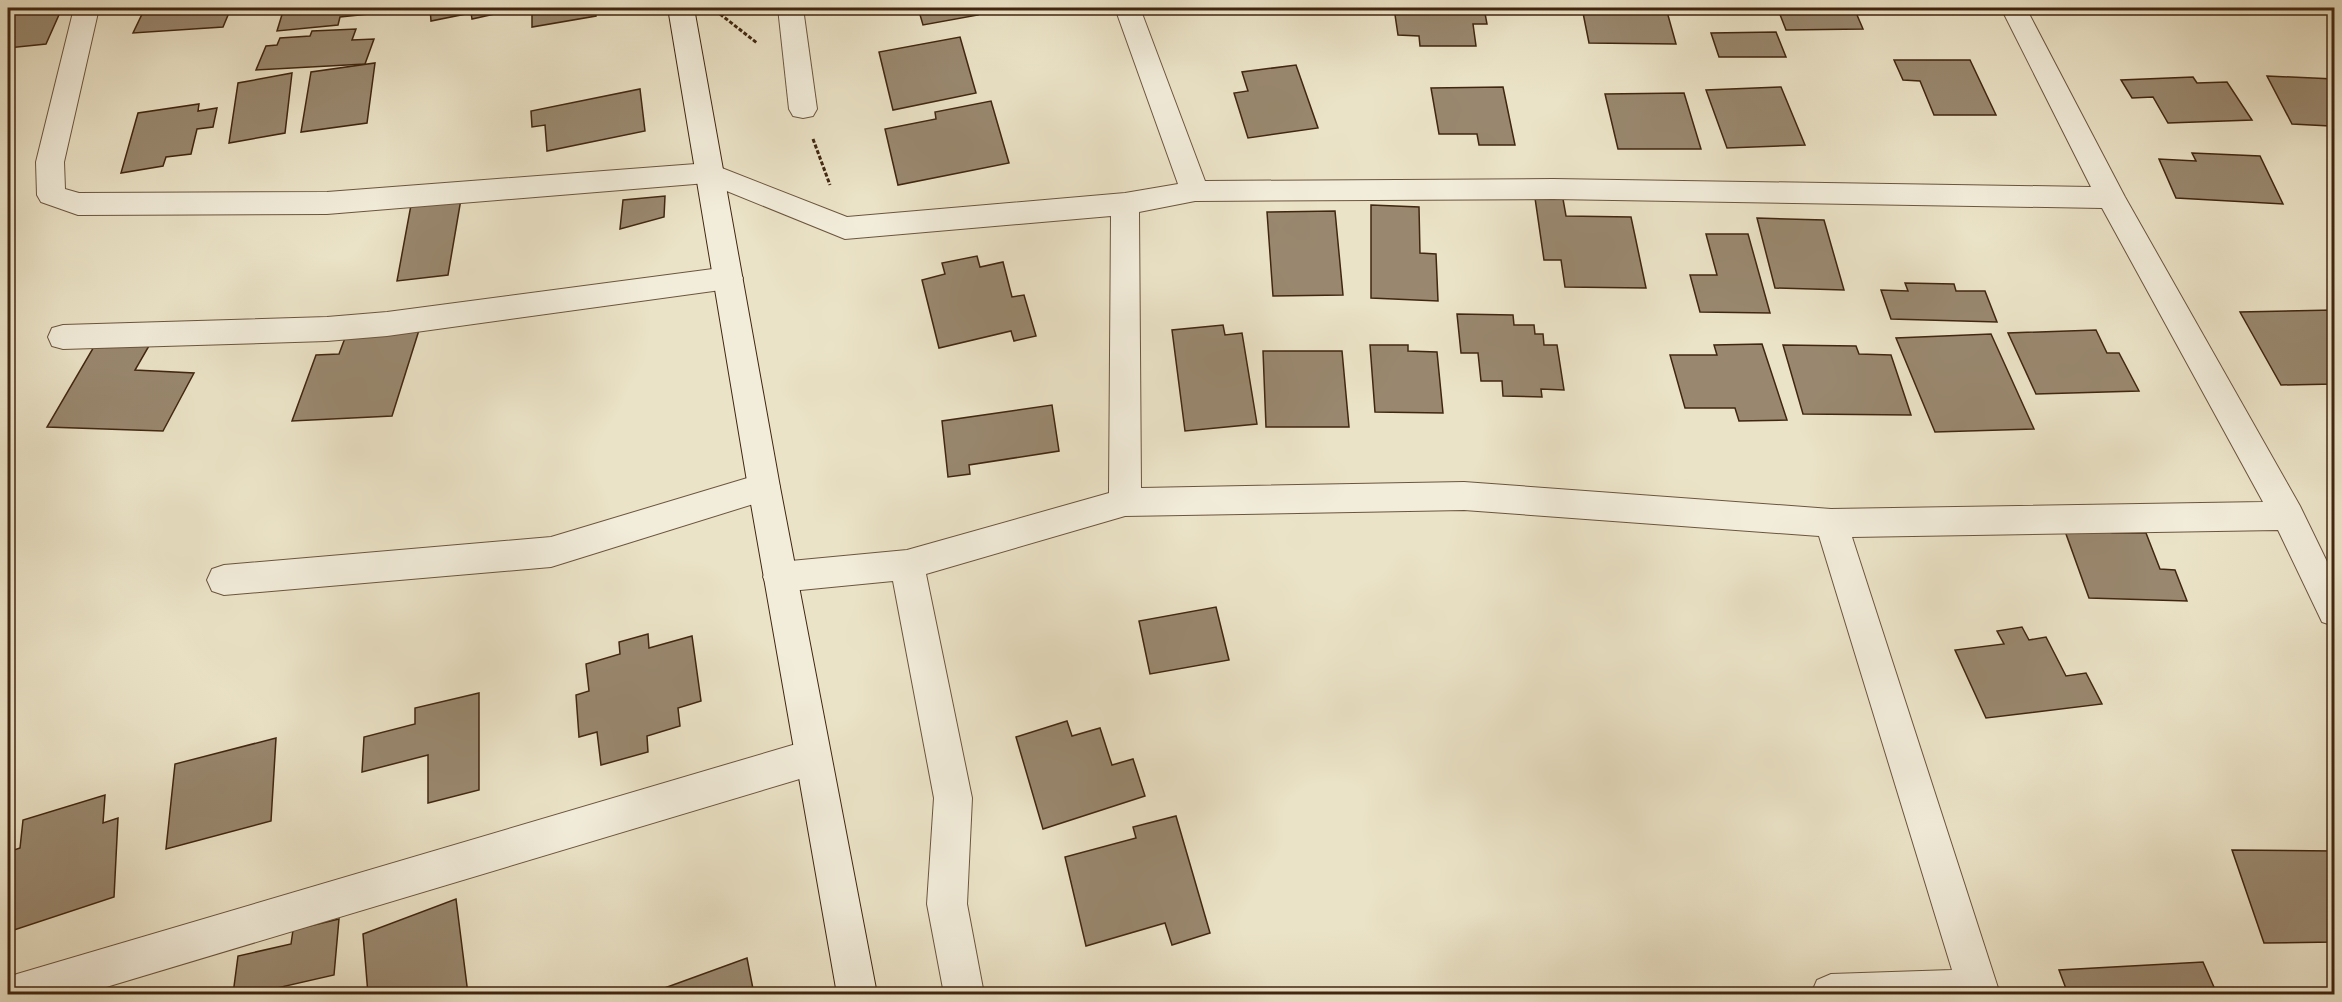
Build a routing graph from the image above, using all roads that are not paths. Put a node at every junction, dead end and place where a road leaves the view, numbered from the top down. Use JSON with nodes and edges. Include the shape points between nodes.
{"nodes":[{"id":1,"x":86,"y":8,"type":"edge"},
{"id":2,"x":681,"y":8,"type":"edge"},
{"id":3,"x":790,"y":8,"type":"edge"},
{"id":4,"x":1127,"y":8,"type":"edge"},
{"id":5,"x":2014,"y":8,"type":"edge"},
{"id":6,"x":803,"y":109,"type":"dead end"},
{"id":7,"x":709,"y":173,"type":"junction"},
{"id":8,"x":1195,"y":191,"type":"junction"},
{"id":9,"x":2111,"y":198,"type":"junction"},
{"id":10,"x":1125,"y":204,"type":"junction"},
{"id":11,"x":728,"y":278,"type":"junction"},
{"id":12,"x":63,"y":337,"type":"dead end"},
{"id":13,"x":764,"y":487,"type":"junction"},
{"id":14,"x":1125,"y":502,"type":"junction"},
{"id":15,"x":2288,"y":516,"type":"junction"},
{"id":16,"x":1831,"y":523,"type":"junction"},
{"id":17,"x":907,"y":565,"type":"junction"},
{"id":18,"x":780,"y":577,"type":"junction"},
{"id":19,"x":224,"y":580,"type":"dead end"},
{"id":20,"x":2334,"y":611,"type":"edge"},
{"id":21,"x":813,"y":757,"type":"junction"},
{"id":22,"x":1979,"y":992,"type":"edge"},
{"id":23,"x":17,"y":994,"type":"edge"},
{"id":24,"x":857,"y":994,"type":"edge"},
{"id":25,"x":964,"y":994,"type":"edge"},
{"id":26,"x":1831,"y":994,"type":"edge"}],
"edges":[{"from":1,"to":7,"type":"street","via":[[50,162],[51,195],[78,204],[327,203]]},
{"from":2,"to":7,"type":"street"},
{"from":3,"to":6,"type":"street"},
{"from":4,"to":8,"type":"street"},
{"from":5,"to":9,"type":"street"},
{"from":7,"to":10,"type":"street","via":[[845,228]]},
{"from":7,"to":11,"type":"street"},
{"from":8,"to":9,"type":"street","via":[[1553,189]]},
{"from":8,"to":10,"type":"street"},
{"from":9,"to":15,"type":"street"},
{"from":10,"to":14,"type":"street"},
{"from":11,"to":12,"type":"street","via":[[387,324]]},
{"from":11,"to":13,"type":"street"},
{"from":13,"to":18,"type":"street"},
{"from":13,"to":19,"type":"street","via":[[551,552]]},
{"from":14,"to":16,"type":"street","via":[[1464,496]]},
{"from":14,"to":17,"type":"street"},
{"from":15,"to":16,"type":"street"},
{"from":15,"to":20,"type":"street"},
{"from":16,"to":22,"type":"street"},
{"from":17,"to":18,"type":"street"},
{"from":17,"to":25,"type":"street","via":[[953,798],[946,904]]},
{"from":18,"to":21,"type":"street"},
{"from":21,"to":23,"type":"street"},
{"from":21,"to":24,"type":"street"},
{"from":22,"to":26,"type":"street"}]}
